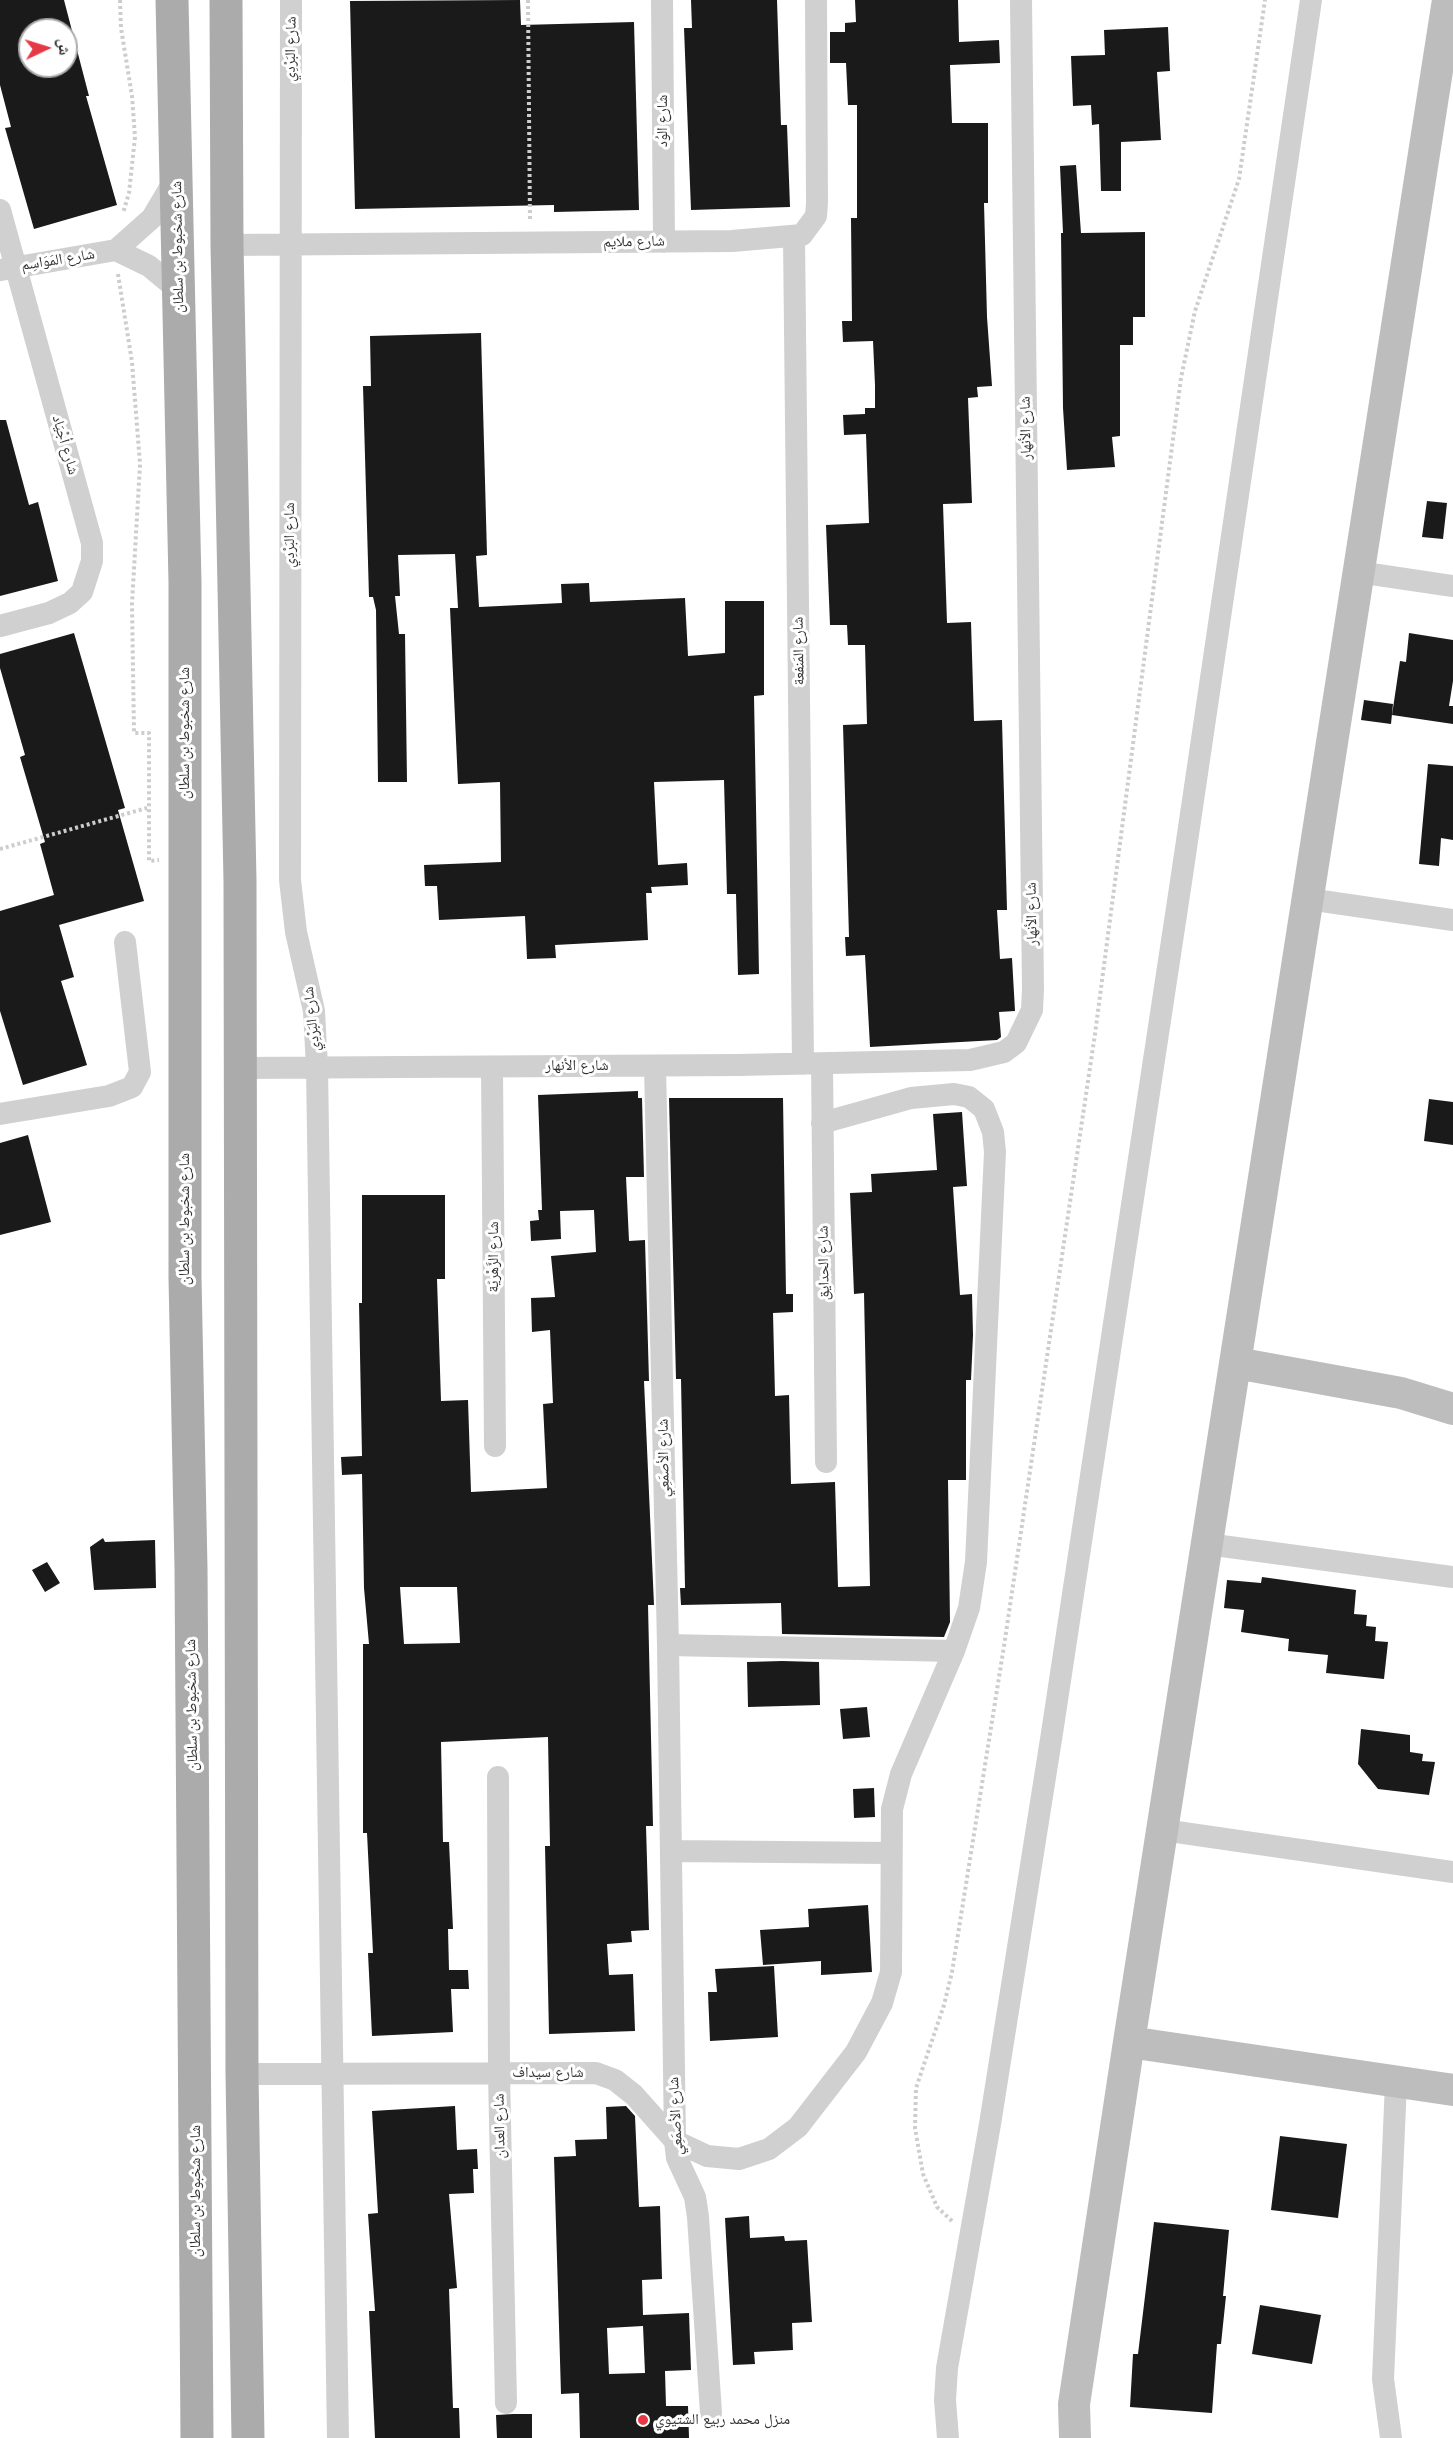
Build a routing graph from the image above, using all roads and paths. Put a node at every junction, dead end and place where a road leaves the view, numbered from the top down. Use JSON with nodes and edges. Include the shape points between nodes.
{"nodes":[{"id":1,"x":120,"y":0,"type":"edge"},
{"id":2,"x":172,"y":0,"type":"edge"},
{"id":3,"x":226,"y":0,"type":"edge"},
{"id":4,"x":291,"y":0,"type":"edge"},
{"id":5,"x":528,"y":0,"type":"edge"},
{"id":6,"x":662,"y":0,"type":"edge"},
{"id":7,"x":816,"y":0,"type":"edge"},
{"id":8,"x":1021,"y":0,"type":"edge"},
{"id":9,"x":1265,"y":0,"type":"edge"},
{"id":10,"x":1311,"y":0,"type":"edge"},
{"id":11,"x":1448,"y":0,"type":"edge"},
{"id":12,"x":1447,"y":47,"type":"edge"},
{"id":13,"x":176,"y":176,"type":"junction"},
{"id":14,"x":0,"y":210,"type":"edge"},
{"id":15,"x":794,"y":237,"type":"junction"},
{"id":16,"x":664,"y":242,"type":"junction"},
{"id":17,"x":530,"y":243,"type":"junction"},
{"id":18,"x":226,"y":245,"type":"junction"},
{"id":19,"x":289,"y":246,"type":"junction"},
{"id":20,"x":116,"y":250,"type":"junction"},
{"id":21,"x":8,"y":268,"type":"edge"},
{"id":22,"x":178,"y":290,"type":"junction"},
{"id":23,"x":1358,"y":572,"type":"junction"},
{"id":24,"x":1453,"y":586,"type":"edge"},
{"id":25,"x":0,"y":626,"type":"edge"},
{"id":26,"x":147,"y":808,"type":"junction"},
{"id":27,"x":0,"y":849,"type":"edge"},
{"id":28,"x":149,"y":861,"type":"dead end"},
{"id":29,"x":1308,"y":898,"type":"junction"},
{"id":30,"x":1453,"y":920,"type":"edge"},
{"id":31,"x":125,"y":942,"type":"dead end"},
{"id":32,"x":812,"y":1064,"type":"junction"},
{"id":33,"x":655,"y":1066,"type":"junction"},
{"id":34,"x":317,"y":1067,"type":"junction"},
{"id":35,"x":492,"y":1067,"type":"junction"},
{"id":36,"x":239,"y":1068,"type":"junction"},
{"id":37,"x":0,"y":1114,"type":"edge"},
{"id":38,"x":822,"y":1123,"type":"junction"},
{"id":39,"x":1236,"y":1363,"type":"junction"},
{"id":40,"x":1453,"y":1409,"type":"edge"},
{"id":41,"x":495,"y":1446,"type":"dead end"},
{"id":42,"x":826,"y":1462,"type":"dead end"},
{"id":43,"x":1207,"y":1544,"type":"junction"},
{"id":44,"x":1453,"y":1576,"type":"edge"},
{"id":45,"x":668,"y":1645,"type":"junction"},
{"id":46,"x":954,"y":1651,"type":"junction"},
{"id":47,"x":498,"y":1777,"type":"dead end"},
{"id":48,"x":1163,"y":1830,"type":"junction"},
{"id":49,"x":672,"y":1851,"type":"junction"},
{"id":50,"x":890,"y":1854,"type":"junction"},
{"id":51,"x":1453,"y":1872,"type":"edge"},
{"id":52,"x":1129,"y":2042,"type":"junction"},
{"id":53,"x":334,"y":2073,"type":"junction"},
{"id":54,"x":242,"y":2074,"type":"junction"},
{"id":55,"x":499,"y":2074,"type":"junction"},
{"id":56,"x":1395,"y":2083,"type":"junction"},
{"id":57,"x":1453,"y":2090,"type":"edge"},
{"id":58,"x":675,"y":2141,"type":"junction"},
{"id":59,"x":971,"y":2232,"type":"junction"},
{"id":60,"x":506,"y":2403,"type":"dead end"},
{"id":61,"x":711,"y":2414,"type":"dead end"},
{"id":62,"x":197,"y":2438,"type":"edge"},
{"id":63,"x":248,"y":2438,"type":"edge"},
{"id":64,"x":338,"y":2438,"type":"edge"},
{"id":65,"x":948,"y":2438,"type":"edge"},
{"id":66,"x":1075,"y":2438,"type":"edge"},
{"id":67,"x":1390,"y":2438,"type":"edge"}],
"edges":[{"from":1,"to":20,"type":"path","via":[[135,137],[129,193]]},
{"from":2,"to":13,"type":"main road","name":"شارع شخبوط بن سلطان"},
{"from":3,"to":18,"type":"main road"},
{"from":4,"to":19,"type":"street","name":"شارع البَرْدِي"},
{"from":5,"to":17,"type":"path"},
{"from":6,"to":16,"type":"street","name":"شارع الوُد"},
{"from":7,"to":15,"type":"street","via":[[816,216],[810,227]]},
{"from":8,"to":32,"type":"street","name":"شارع الأنهار","via":[[1032,1010],[1016,1043],[987,1058]]},
{"from":9,"to":59,"type":"path","via":[[1239,179],[1195,311],[1181,378],[1095,1034],[1000,1669],[952,1972],[916,2088],[915,2128],[930,2194],[947,2218]]},
{"from":10,"to":59,"type":"street","via":[[1058,1698]]},
{"from":11,"to":12,"type":"street"},
{"from":12,"to":23,"type":"street"},
{"from":13,"to":20,"type":"street","name":"شارع المَوَاسِم","via":[[152,218]]},
{"from":13,"to":22,"type":"main road","name":"شارع شخبوط بن سلطان"},
{"from":14,"to":21,"type":"street","name":"شارع أجْيَاد"},
{"from":15,"to":16,"type":"street","name":"شارع ملايم"},
{"from":15,"to":32,"type":"street","name":"شارع المَنفعة"},
{"from":16,"to":17,"type":"street","name":"شارع ملايم"},
{"from":17,"to":19,"type":"street","name":"شارع ملايم"},
{"from":18,"to":19,"type":"street","name":"شارع ملايم"},
{"from":18,"to":36,"type":"main road","via":[[240,870]]},
{"from":19,"to":34,"type":"street","name":"شارع البَرْدِي","via":[[290,880],[296,932],[314,1011]]},
{"from":20,"to":21,"type":"street","name":"شارع المَوَاسِم"},
{"from":20,"to":22,"type":"street","name":"شارع المَوَاسِم","via":[[149,266]]},
{"from":20,"to":26,"type":"path","via":[[132,362],[140,465],[131,649],[134,733],[149,733]]},
{"from":21,"to":25,"type":"street","name":"شارع أجْيَاد","via":[[92,543],[92,561],[82,592],[70,603]]},
{"from":22,"to":62,"type":"main road","name":"شارع شخبوط بن سلطان","via":[[185,582],[185,1278]]},
{"from":23,"to":24,"type":"street"},
{"from":23,"to":29,"type":"street"},
{"from":26,"to":27,"type":"path"},
{"from":26,"to":28,"type":"path"},
{"from":29,"to":30,"type":"street"},
{"from":29,"to":39,"type":"street"},
{"from":31,"to":37,"type":"street","via":[[140,1072],[132,1087],[108,1096]]},
{"from":32,"to":33,"type":"street","name":"شارع الأنهار"},
{"from":32,"to":38,"type":"street","name":"شارع الحدايق"},
{"from":33,"to":35,"type":"street","name":"شارع الأنهار"},
{"from":33,"to":45,"type":"street","name":"شارع الأصمَعِي"},
{"from":34,"to":35,"type":"street","name":"شارع الأنهار"},
{"from":34,"to":36,"type":"street","name":"شارع الأنهار"},
{"from":34,"to":53,"type":"street","name":"شارع البَرْدِي"},
{"from":35,"to":41,"type":"street","name":"شارع الزَّهْريّة"},
{"from":36,"to":54,"type":"main road"},
{"from":38,"to":42,"type":"street","name":"شارع الحدايق"},
{"from":38,"to":46,"type":"street","name":"شارع سيداف","via":[[911,1098],[954,1094],[969,1096],[984,1109],[993,1132],[976,1562],[969,1608]]},
{"from":39,"to":40,"type":"street","via":[[1401,1393]]},
{"from":39,"to":43,"type":"street"},
{"from":43,"to":44,"type":"street"},
{"from":43,"to":48,"type":"street"},
{"from":45,"to":46,"type":"street"},
{"from":45,"to":49,"type":"street","name":"شارع الأصمَعِي"},
{"from":46,"to":50,"type":"street","name":"شارع سيداف","via":[[901,1774],[892,1809]]},
{"from":47,"to":55,"type":"street","name":"شارع العدان"},
{"from":48,"to":51,"type":"street"},
{"from":48,"to":52,"type":"street"},
{"from":49,"to":50,"type":"street"},
{"from":49,"to":58,"type":"street","name":"شارع الأصمَعِي"},
{"from":50,"to":58,"type":"street","name":"شارع سيداف","via":[[891,1972],[882,2003],[856,2052],[798,2127],[769,2149],[739,2159],[707,2156]]},
{"from":52,"to":56,"type":"street"},
{"from":52,"to":66,"type":"street","via":[[1074,2404]]},
{"from":53,"to":54,"type":"street","name":"شارع سيداف"},
{"from":53,"to":55,"type":"street","name":"شارع سيداف"},
{"from":53,"to":64,"type":"street","name":"شارع البَرْدِي"},
{"from":54,"to":63,"type":"main road"},
{"from":55,"to":58,"type":"street","name":"شارع سيداف","via":[[596,2073],[615,2080],[634,2095]]},
{"from":55,"to":60,"type":"street","name":"شارع العدان"},
{"from":56,"to":57,"type":"street"},
{"from":56,"to":67,"type":"street","via":[[1383,2379]]},
{"from":58,"to":61,"type":"street","name":"شارع الأصمَعِي","via":[[677,2158],[695,2197],[699,2217]]},
{"from":59,"to":65,"type":"street","via":[[947,2368]]}]}
